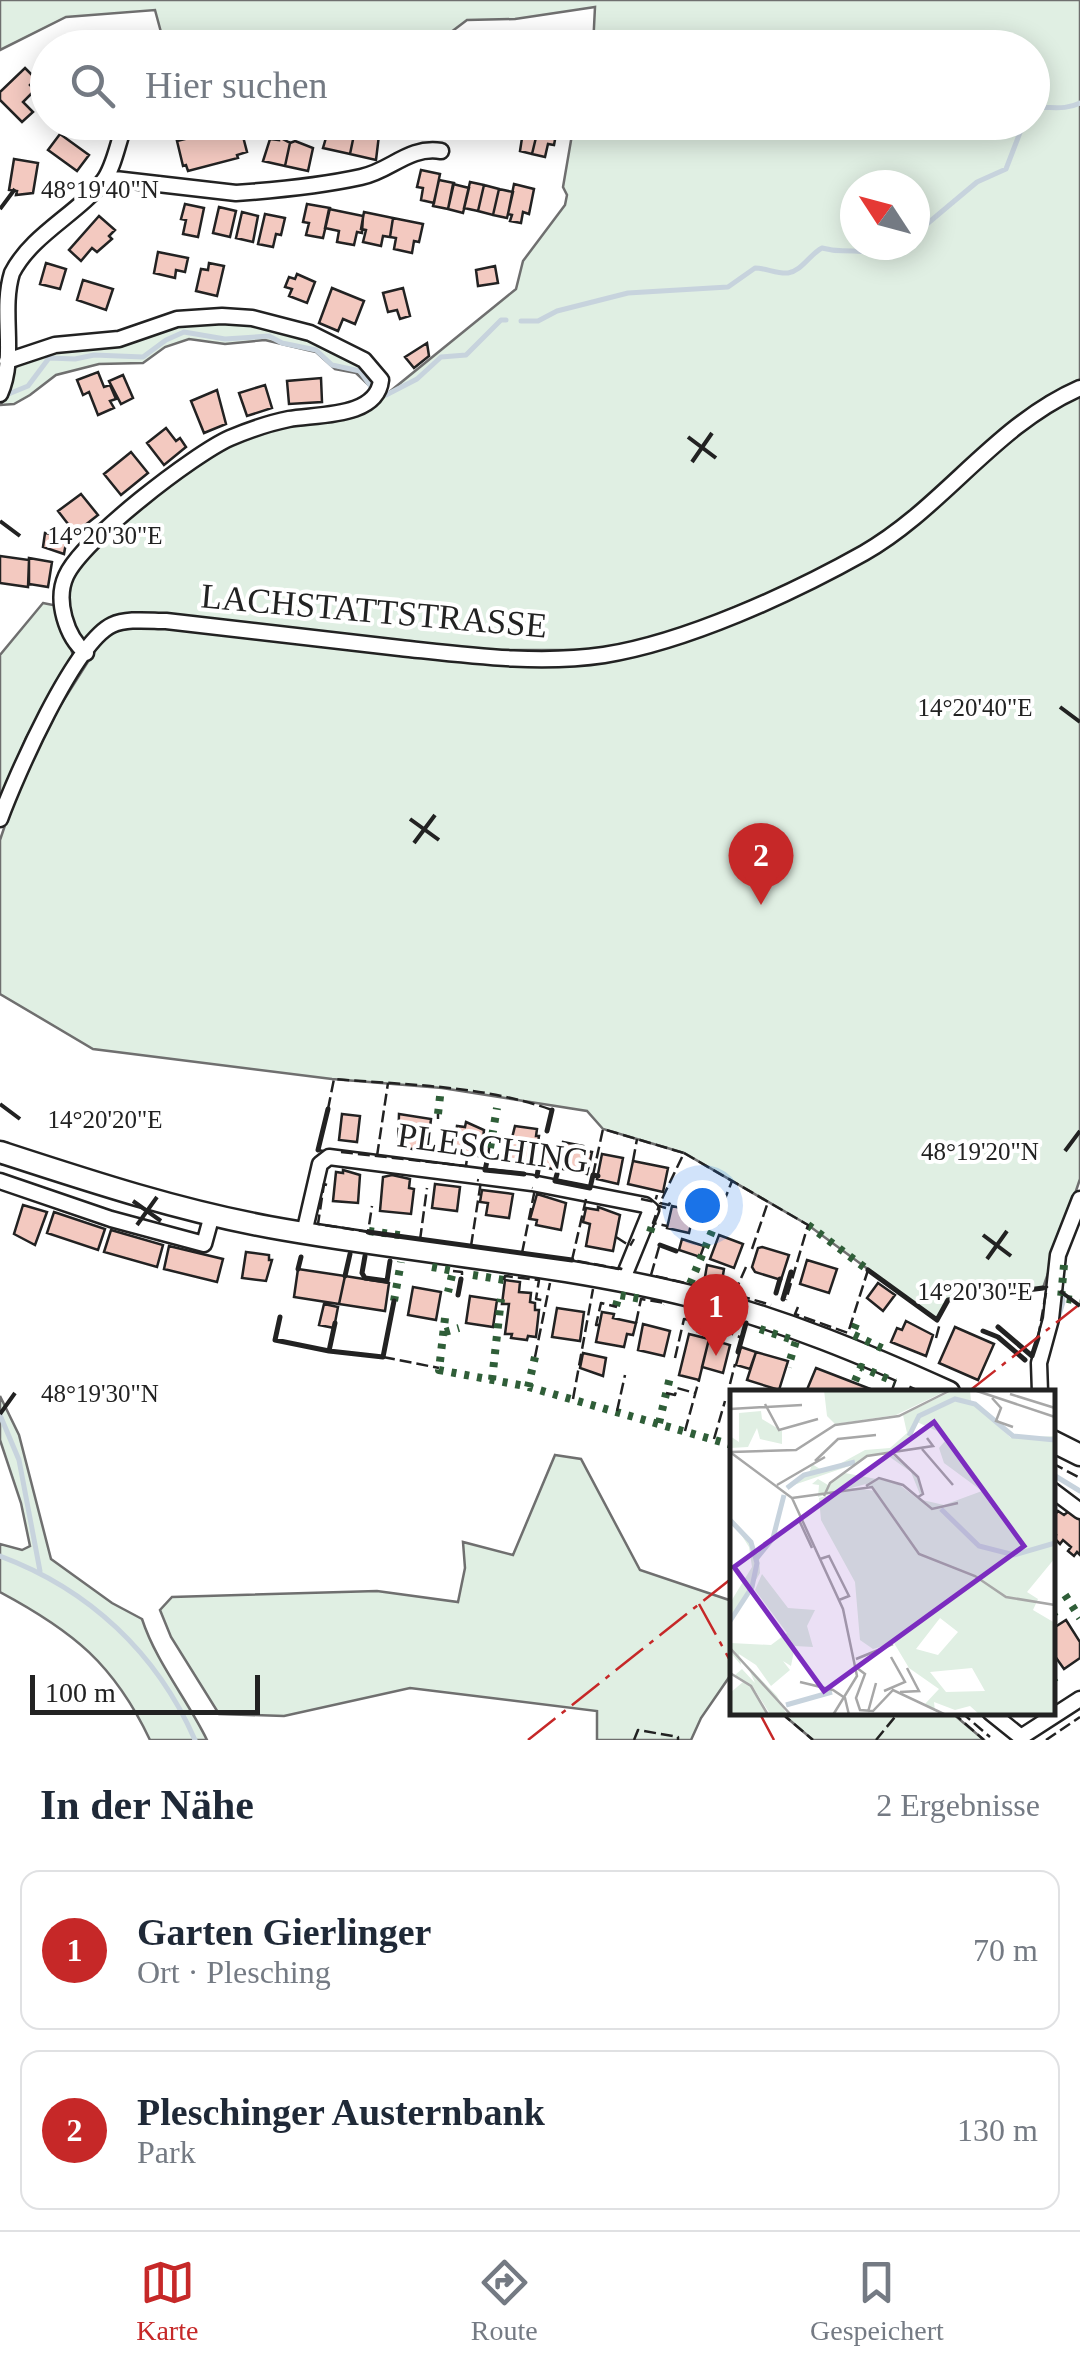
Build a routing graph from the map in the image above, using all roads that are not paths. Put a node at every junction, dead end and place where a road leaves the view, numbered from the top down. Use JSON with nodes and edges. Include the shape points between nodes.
{"nodes":[{"id":1,"x":120,"y":140,"type":"edge"},
{"id":2,"x":441,"y":151,"type":"dead end"},
{"id":3,"x":106,"y":178,"type":"junction"},
{"id":4,"x":6,"y":361,"type":"junction"},
{"id":5,"x":1080,"y":388,"type":"edge"},
{"id":6,"x":0,"y":394,"type":"edge"},
{"id":7,"x":86,"y":653,"type":"junction"},
{"id":8,"x":0,"y":819,"type":"edge"},
{"id":9,"x":0,"y":1152,"type":"edge"},
{"id":10,"x":0,"y":1181,"type":"edge"},
{"id":11,"x":1080,"y":1199,"type":"edge"},
{"id":12,"x":212,"y":1215,"type":"junction"},
{"id":13,"x":304,"y":1233,"type":"junction"},
{"id":14,"x":622,"y":1281,"type":"junction"},
{"id":15,"x":904,"y":1383,"type":"edge"},
{"id":16,"x":938,"y":1390,"type":"edge"},
{"id":17,"x":1040,"y":1390,"type":"edge"},
{"id":18,"x":1055,"y":1442,"type":"edge"},
{"id":19,"x":1080,"y":1455,"type":"edge"},
{"id":20,"x":1055,"y":1492,"type":"edge"},
{"id":21,"x":1080,"y":1511,"type":"edge"},
{"id":22,"x":1080,"y":1699,"type":"edge"},
{"id":23,"x":994,"y":1715,"type":"edge"}],
"edges":[{"from":1,"to":3,"type":"street"},
{"from":2,"to":3,"type":"street","via":[[417,150],[366,176],[236,193]]},
{"from":3,"to":4,"type":"street","via":[[11,274],[2,317]]},
{"from":4,"to":6,"type":"street"},
{"from":4,"to":7,"type":"street","via":[[55,345],[118,339],[177,318],[252,318],[348,350],[381,380],[373,398],[343,412],[263,426],[206,449],[91,544],[66,574],[62,590],[67,624]]},
{"from":5,"to":7,"type":"street","name":"LACHSTATTSTRASSE","via":[[1029,417],[867,552],[692,632],[638,648],[568,659],[502,657],[166,621],[114,624]]},
{"from":7,"to":8,"type":"street","name":"LACHSTATTSTRASSE","via":[[30,743]]},
{"from":9,"to":12,"type":"main road"},
{"from":10,"to":12,"type":"street","via":[[204,1244]]},
{"from":11,"to":17,"type":"street","via":[[1058,1256]]},
{"from":12,"to":13,"type":"main road"},
{"from":13,"to":14,"type":"main road"},
{"from":13,"to":14,"type":"street","name":"PLESCHING","via":[[320,1164],[329,1157],[532,1183],[651,1210]]},
{"from":14,"to":15,"type":"main road","via":[[834,1340]]},
{"from":15,"to":16,"type":"main road"},
{"from":18,"to":19,"type":"main road"},
{"from":20,"to":21,"type":"street"},
{"from":22,"to":23,"type":"street","via":[[1021,1737]]}]}
